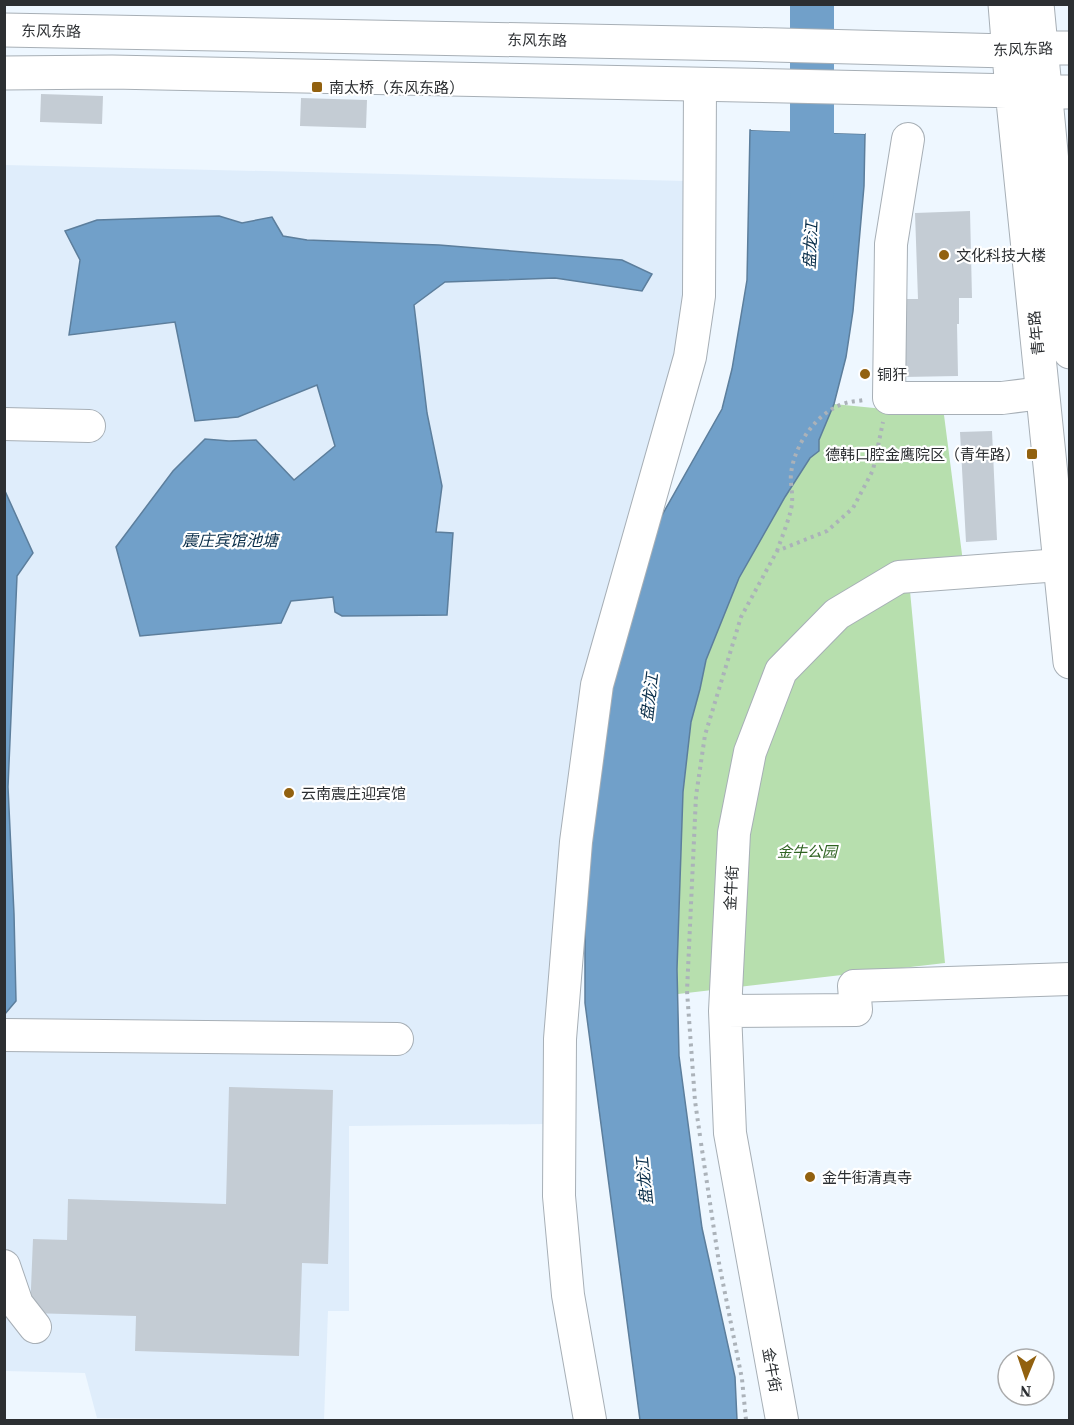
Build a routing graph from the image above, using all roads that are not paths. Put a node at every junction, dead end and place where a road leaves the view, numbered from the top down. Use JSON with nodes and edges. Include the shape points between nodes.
{"nodes":[{"id":1,"x":1005,"y":4,"type":"edge"},
{"id":2,"x":1037,"y":4,"type":"edge"},
{"id":3,"x":4,"y":30,"type":"edge"},
{"id":4,"x":1039,"y":49,"type":"edge"},
{"id":5,"x":4,"y":73,"type":"edge"},
{"id":6,"x":700,"y":84,"type":"junction"},
{"id":7,"x":1012,"y":92,"type":"junction"},
{"id":8,"x":1057,"y":92,"type":"edge"},
{"id":9,"x":908,"y":139,"type":"dead end"},
{"id":10,"x":1070,"y":352,"type":"edge"},
{"id":11,"x":1042,"y":393,"type":"junction"},
{"id":12,"x":4,"y":424,"type":"edge"},
{"id":13,"x":88,"y":426,"type":"dead end"},
{"id":14,"x":1060,"y":565,"type":"junction"},
{"id":15,"x":1070,"y":662,"type":"edge"},
{"id":16,"x":1070,"y":979,"type":"edge"},
{"id":17,"x":725,"y":1011,"type":"junction"},
{"id":18,"x":5,"y":1035,"type":"edge"},
{"id":19,"x":397,"y":1039,"type":"dead end"},
{"id":20,"x":4,"y":1266,"type":"edge"},
{"id":21,"x":35,"y":1327,"type":"dead end"},
{"id":22,"x":590,"y":1420,"type":"edge"},
{"id":23,"x":782,"y":1420,"type":"edge"}],
"edges":[{"from":1,"to":4,"type":"main road","name":"青年路"},
{"from":2,"to":4,"type":"main road","name":"青年路"},
{"from":3,"to":4,"type":"main road","name":"东风东路"},
{"from":4,"to":7,"type":"main road","name":"青年路"},
{"from":4,"to":8,"type":"main road","name":"青年路"},
{"from":5,"to":6,"type":"main road"},
{"from":6,"to":7,"type":"main road"},
{"from":6,"to":22,"type":"street","via":[[699,296],[690,357],[597,685],[576,842],[560,1039],[559,1196],[568,1295]]},
{"from":7,"to":8,"type":"main road"},
{"from":7,"to":11,"type":"main road","name":"青年路"},
{"from":8,"to":10,"type":"main road","name":"青年路"},
{"from":9,"to":11,"type":"street","via":[[891,244],[889,398],[1002,398]]},
{"from":11,"to":14,"type":"main road","name":"青年路"},
{"from":12,"to":13,"type":"street"},
{"from":14,"to":15,"type":"main road","name":"青年路"},
{"from":14,"to":17,"type":"street","name":"金牛街","via":[[898,577],[837,614],[781,671],[750,752],[734,833]]},
{"from":16,"to":17,"type":"street","via":[[854,986],[856,1010]]},
{"from":17,"to":23,"type":"street","name":"金牛街","via":[[730,1133]]},
{"from":18,"to":19,"type":"street"},
{"from":20,"to":21,"type":"street","via":[[17,1304]]}]}
